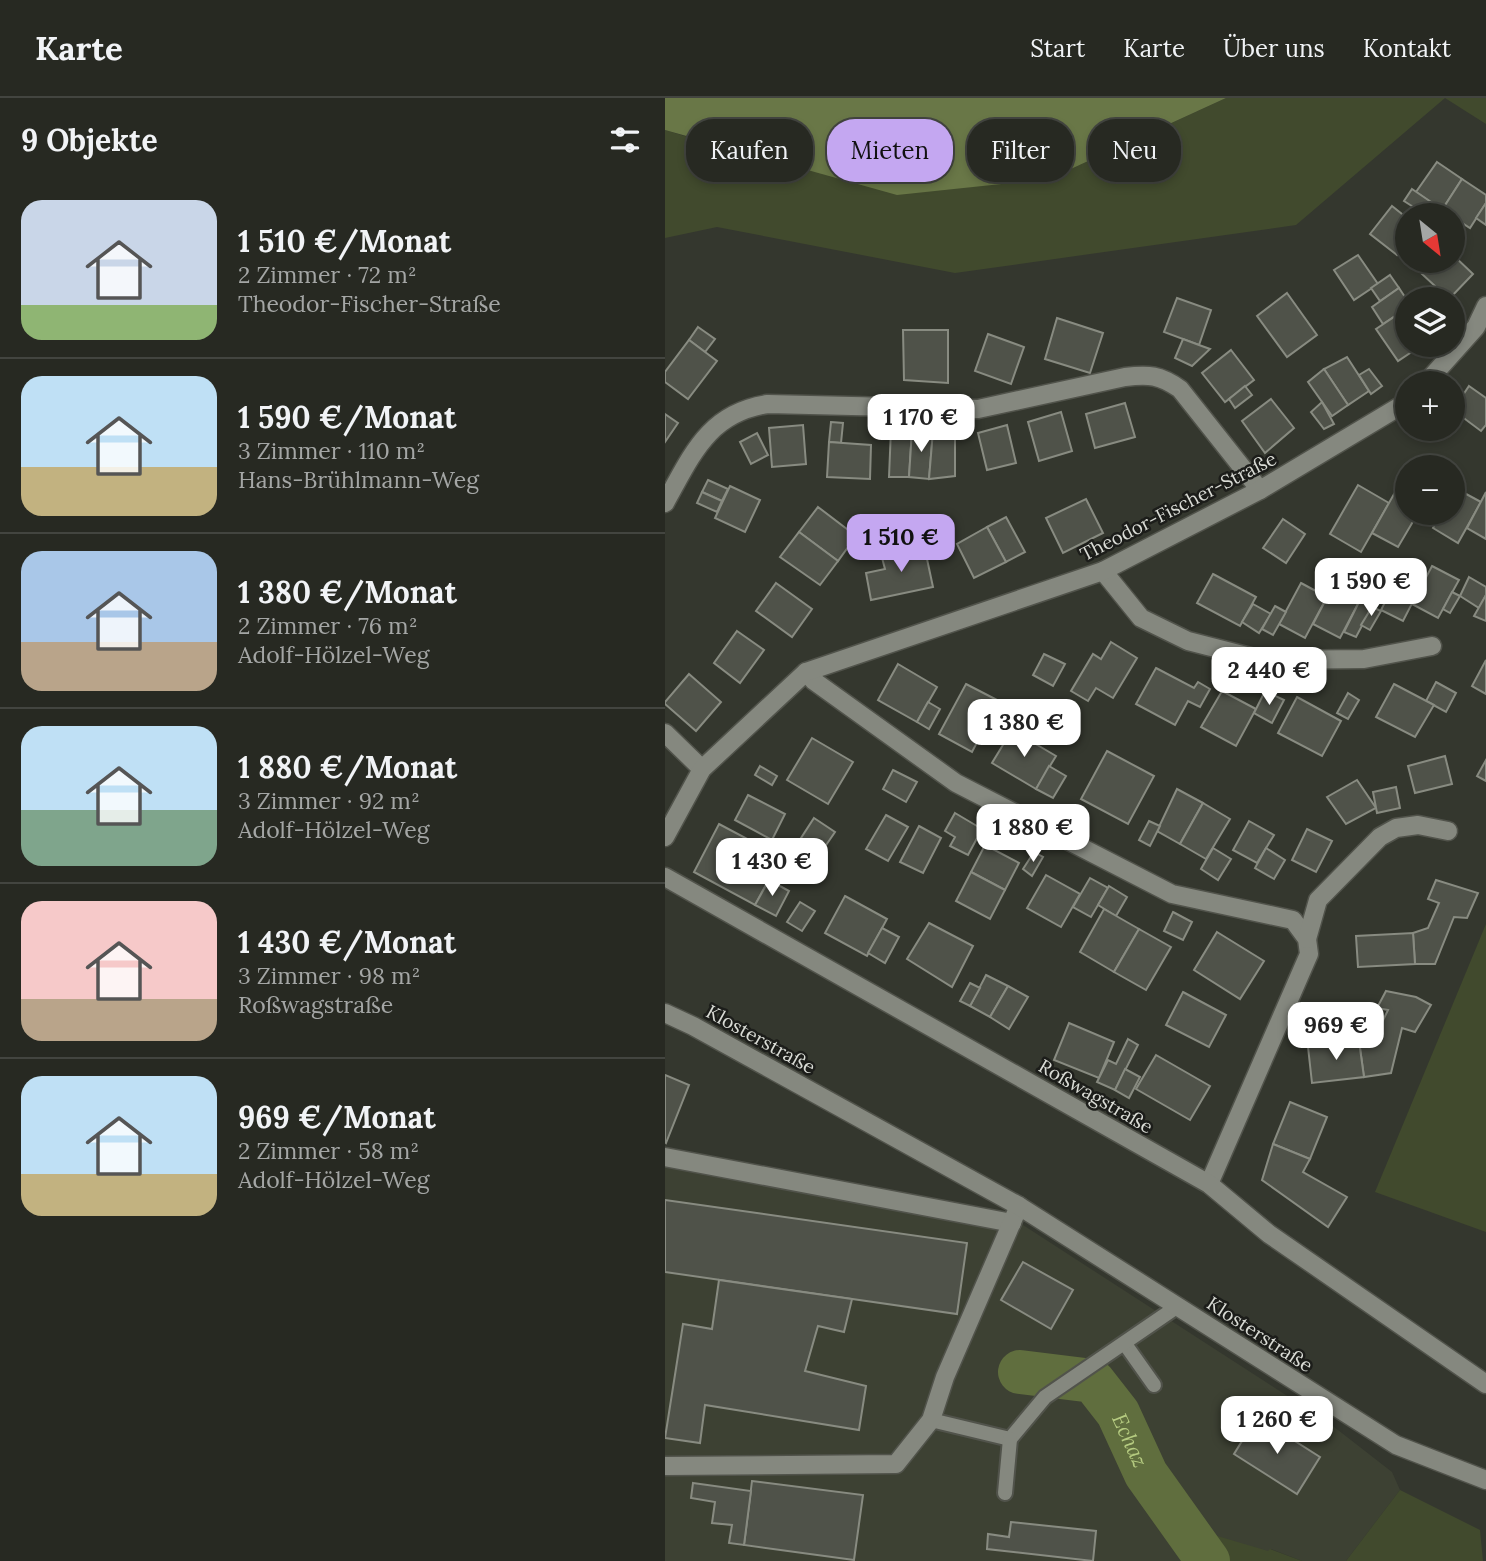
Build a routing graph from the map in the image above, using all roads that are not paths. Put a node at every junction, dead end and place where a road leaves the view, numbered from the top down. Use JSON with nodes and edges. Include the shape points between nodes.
{"nodes":[{"id":1,"x":1486,"y":306,"type":"edge"},
{"id":2,"x":1437,"y":371,"type":"edge"},
{"id":3,"x":1395,"y":409,"type":"edge"},
{"id":4,"x":1260,"y":490,"type":"junction"},
{"id":5,"x":665,"y":503,"type":"edge"},
{"id":6,"x":1103,"y":571,"type":"junction"},
{"id":7,"x":1433,"y":646,"type":"dead end"},
{"id":8,"x":806,"y":672,"type":"junction"},
{"id":9,"x":665,"y":733,"type":"edge"},
{"id":10,"x":702,"y":769,"type":"junction"},
{"id":11,"x":1448,"y":831,"type":"dead end"},
{"id":12,"x":665,"y":838,"type":"edge"},
{"id":13,"x":665,"y":877,"type":"edge"},
{"id":14,"x":1307,"y":939,"type":"junction"},
{"id":15,"x":665,"y":1013,"type":"edge"},
{"id":16,"x":665,"y":1157,"type":"edge"},
{"id":17,"x":1209,"y":1184,"type":"junction"},
{"id":18,"x":1016,"y":1214,"type":"junction"},
{"id":19,"x":1178,"y":1306,"type":"junction"},
{"id":20,"x":1125,"y":1343,"type":"junction"},
{"id":21,"x":1486,"y":1384,"type":"edge"},
{"id":22,"x":1154,"y":1385,"type":"dead end"},
{"id":23,"x":931,"y":1420,"type":"junction"},
{"id":24,"x":1010,"y":1439,"type":"junction"},
{"id":25,"x":665,"y":1466,"type":"edge"},
{"id":26,"x":1486,"y":1480,"type":"edge"},
{"id":27,"x":1005,"y":1493,"type":"dead end"}],
"edges":[{"from":1,"to":2,"type":"street","via":[[1476,327]]},
{"from":3,"to":4,"type":"street","name":"Theodor-Fischer-Straße"},
{"from":4,"to":5,"type":"street","via":[[1180,389],[1164,378],[1144,375],[978,409],[748,407],[716,425]]},
{"from":4,"to":6,"type":"street","name":"Theodor-Fischer-Straße"},
{"from":6,"to":7,"type":"street","via":[[1140,618],[1188,641],[1262,660],[1364,659]]},
{"from":6,"to":8,"type":"street","name":"Theodor-Fischer-Straße"},
{"from":8,"to":10,"type":"street","name":"Theodor-Fischer-Straße"},
{"from":8,"to":14,"type":"street","via":[[956,783],[1172,894],[1293,920]]},
{"from":9,"to":10,"type":"street"},
{"from":10,"to":12,"type":"street","name":"Theodor-Fischer-Straße"},
{"from":11,"to":14,"type":"street","via":[[1417,825],[1396,828],[1380,837],[1318,900]]},
{"from":13,"to":17,"type":"street","name":"Roßwagstraße"},
{"from":14,"to":17,"type":"street","via":[[1309,954]]},
{"from":15,"to":18,"type":"street","name":"Klosterstraße"},
{"from":16,"to":18,"type":"street"},
{"from":17,"to":21,"type":"street","name":"Roßwagstraße","via":[[1269,1234]]},
{"from":18,"to":19,"type":"street","name":"Klosterstraße"},
{"from":18,"to":23,"type":"street"},
{"from":19,"to":20,"type":"lane"},
{"from":19,"to":26,"type":"street","name":"Klosterstraße","via":[[1397,1444]]},
{"from":20,"to":22,"type":"lane"},
{"from":20,"to":24,"type":"lane","via":[[1045,1397]]},
{"from":23,"to":24,"type":"lane"},
{"from":23,"to":25,"type":"street","via":[[896,1464]]},
{"from":24,"to":27,"type":"lane"}]}
